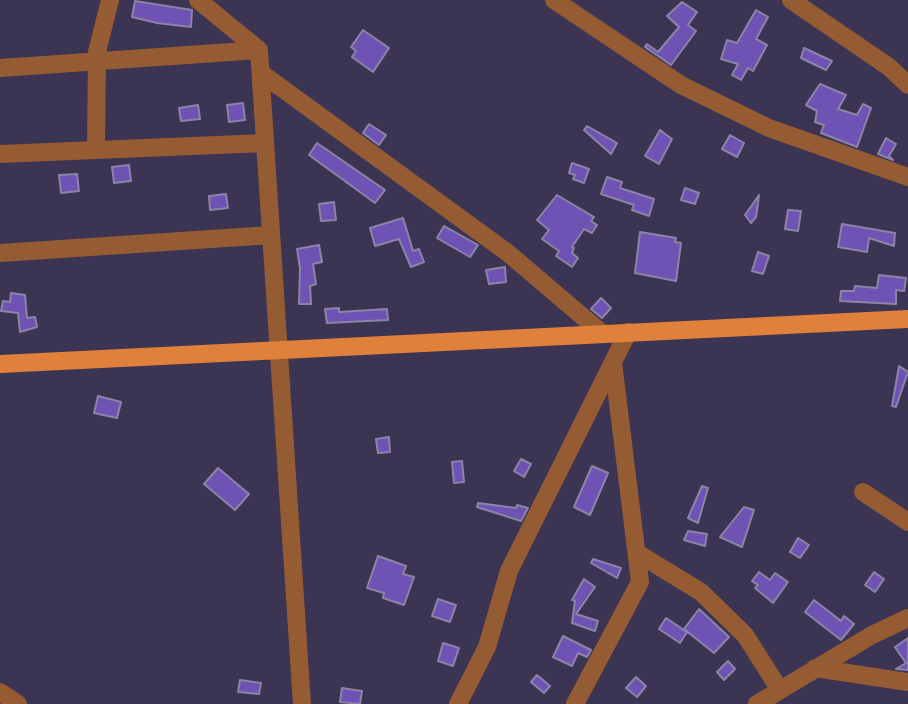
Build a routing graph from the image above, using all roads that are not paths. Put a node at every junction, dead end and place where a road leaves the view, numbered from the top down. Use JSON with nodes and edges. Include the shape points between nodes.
{"nodes":[{"id":1,"x":110,"y":0,"type":"edge"},
{"id":2,"x":198,"y":0,"type":"edge"},
{"id":3,"x":554,"y":0,"type":"edge"},
{"id":4,"x":792,"y":0,"type":"edge"},
{"id":5,"x":259,"y":50,"type":"junction"},
{"id":6,"x":97,"y":62,"type":"junction"},
{"id":7,"x":0,"y":68,"type":"edge"},
{"id":8,"x":261,"y":73,"type":"junction"},
{"id":9,"x":908,"y":85,"type":"edge"},
{"id":10,"x":265,"y":143,"type":"junction"},
{"id":11,"x":96,"y":150,"type":"junction"},
{"id":12,"x":0,"y":154,"type":"edge"},
{"id":13,"x":908,"y":177,"type":"edge"},
{"id":14,"x":271,"y":235,"type":"junction"},
{"id":15,"x":0,"y":253,"type":"edge"},
{"id":16,"x":908,"y":320,"type":"edge"},
{"id":17,"x":628,"y":332,"type":"junction"},
{"id":18,"x":603,"y":334,"type":"junction"},
{"id":19,"x":278,"y":349,"type":"junction"},
{"id":20,"x":613,"y":362,"type":"junction"},
{"id":21,"x":0,"y":364,"type":"edge"},
{"id":22,"x":863,"y":492,"type":"dead end"},
{"id":23,"x":908,"y":522,"type":"edge"},
{"id":24,"x":637,"y":553,"type":"junction"},
{"id":25,"x":908,"y":618,"type":"edge"},
{"id":26,"x":815,"y":668,"type":"junction"},
{"id":27,"x":908,"y":682,"type":"edge"},
{"id":28,"x":780,"y":690,"type":"junction"},
{"id":29,"x":0,"y":692,"type":"edge"},
{"id":30,"x":18,"y":704,"type":"edge"},
{"id":31,"x":302,"y":704,"type":"edge"},
{"id":32,"x":458,"y":704,"type":"edge"},
{"id":33,"x":575,"y":704,"type":"edge"},
{"id":34,"x":757,"y":704,"type":"edge"}],
"edges":[{"from":1,"to":6,"type":"street"},
{"from":2,"to":5,"type":"street"},
{"from":3,"to":13,"type":"street","via":[[681,85],[769,128]]},
{"from":4,"to":9,"type":"street"},
{"from":5,"to":6,"type":"street"},
{"from":5,"to":8,"type":"street"},
{"from":6,"to":7,"type":"street"},
{"from":6,"to":11,"type":"street"},
{"from":8,"to":10,"type":"street"},
{"from":8,"to":18,"type":"street","via":[[508,253]]},
{"from":10,"to":11,"type":"street"},
{"from":10,"to":14,"type":"street"},
{"from":11,"to":12,"type":"street"},
{"from":14,"to":15,"type":"street"},
{"from":14,"to":19,"type":"street"},
{"from":16,"to":17,"type":"main road"},
{"from":17,"to":18,"type":"main road"},
{"from":17,"to":20,"type":"street"},
{"from":18,"to":19,"type":"main road"},
{"from":19,"to":21,"type":"main road"},
{"from":19,"to":31,"type":"street"},
{"from":20,"to":24,"type":"street"},
{"from":20,"to":32,"type":"street","via":[[509,571],[487,647]]},
{"from":22,"to":23,"type":"street"},
{"from":24,"to":28,"type":"street","via":[[701,592],[745,635]]},
{"from":24,"to":33,"type":"street","via":[[640,582]]},
{"from":25,"to":26,"type":"street"},
{"from":26,"to":27,"type":"street"},
{"from":26,"to":28,"type":"street"},
{"from":28,"to":34,"type":"street"},
{"from":29,"to":30,"type":"street"}]}
